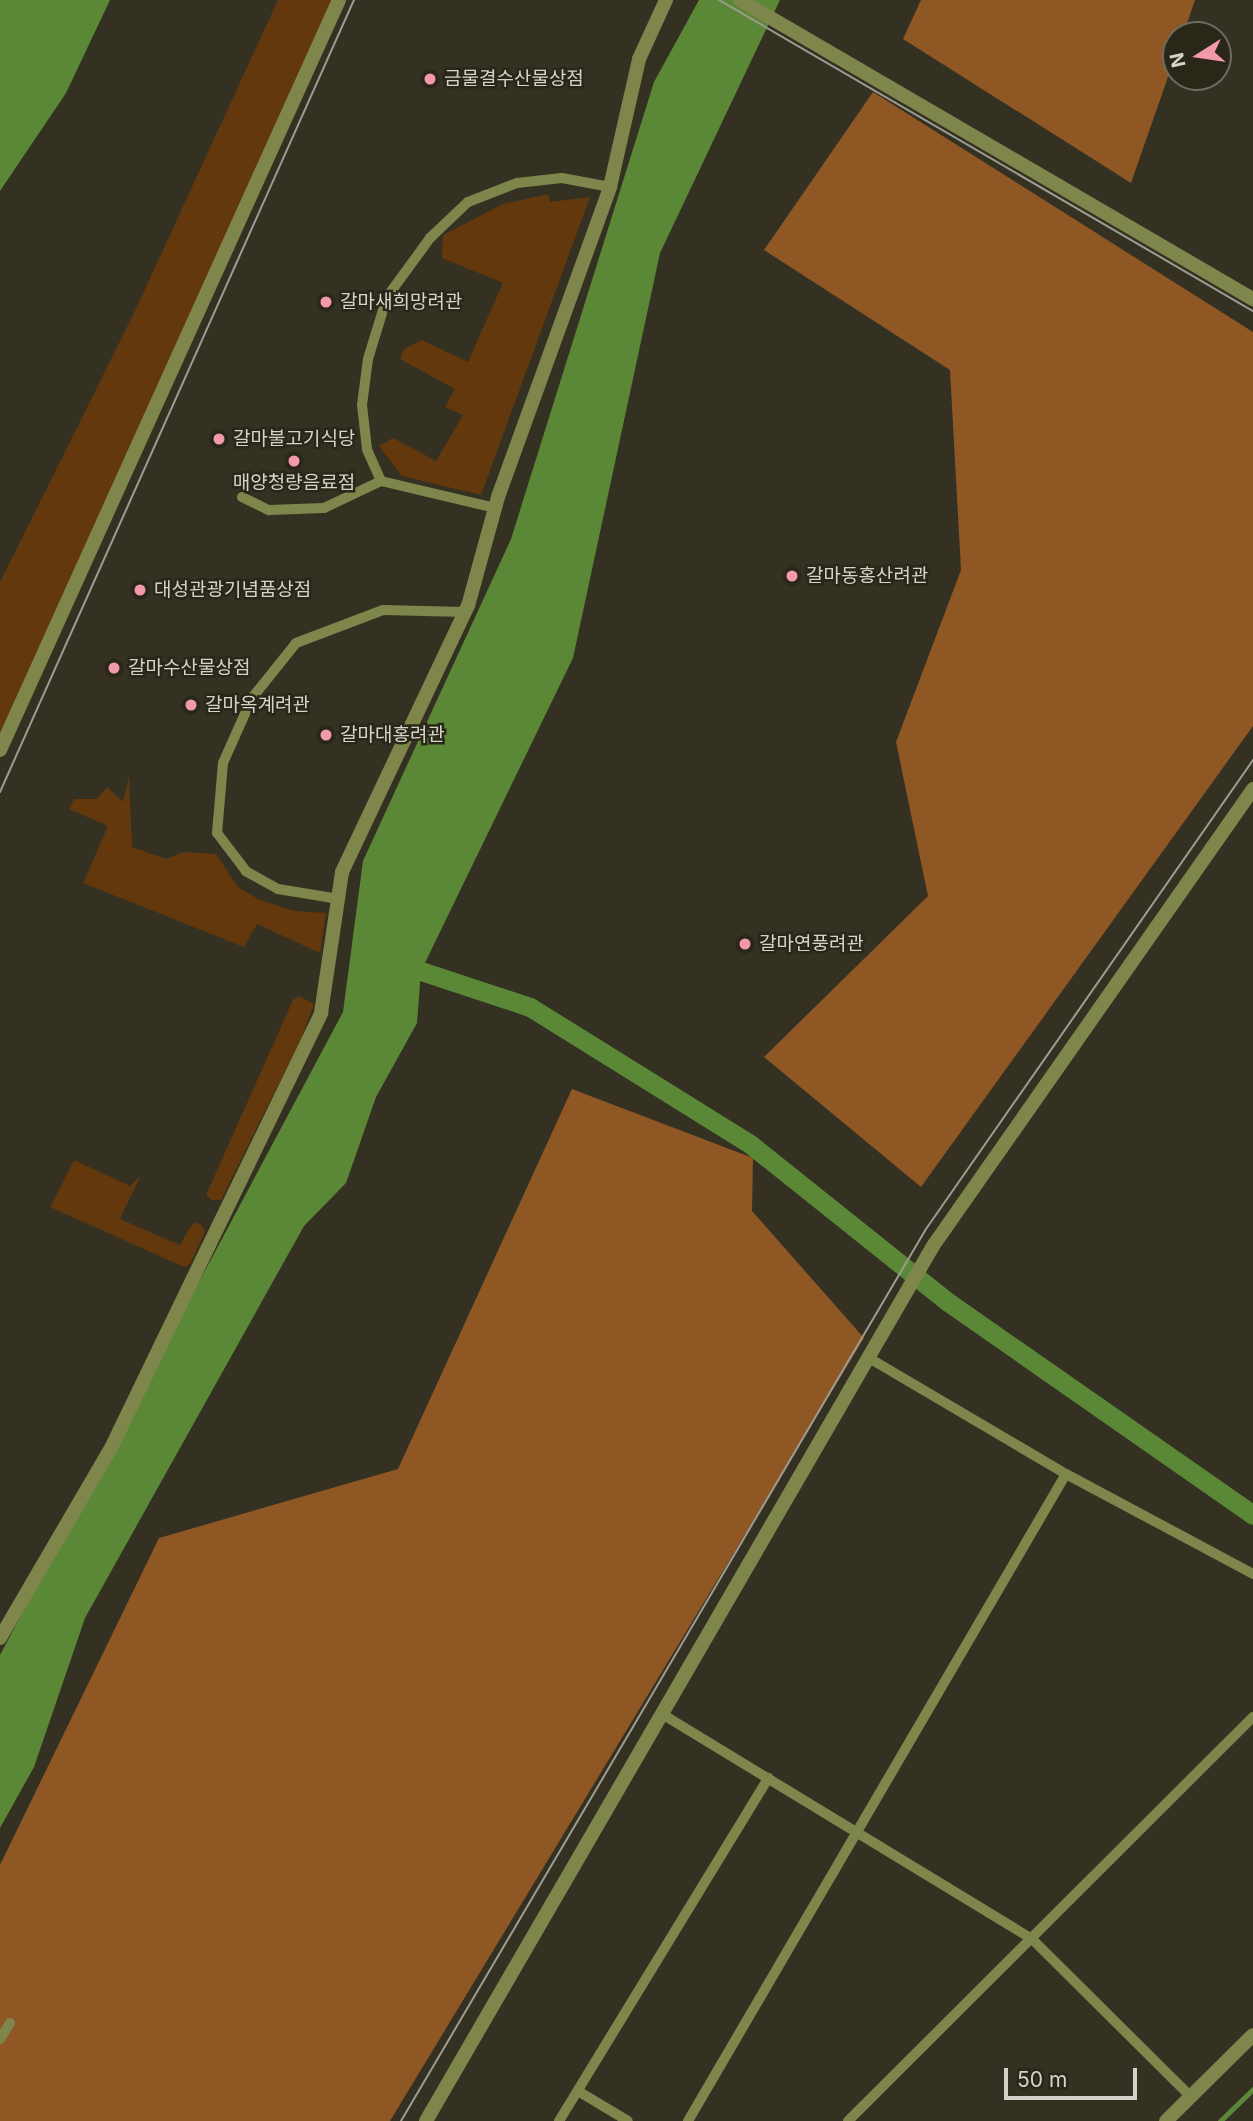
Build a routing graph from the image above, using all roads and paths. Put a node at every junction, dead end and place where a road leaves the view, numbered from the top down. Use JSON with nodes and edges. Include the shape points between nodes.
{"nodes":[{"id":1,"x":339,"y":0,"type":"edge"},
{"id":2,"x":666,"y":0,"type":"edge"},
{"id":3,"x":740,"y":0,"type":"edge"},
{"id":4,"x":610,"y":187,"type":"junction"},
{"id":5,"x":1253,"y":299,"type":"edge"},
{"id":6,"x":381,"y":481,"type":"junction"},
{"id":7,"x":242,"y":497,"type":"dead end"},
{"id":8,"x":495,"y":508,"type":"junction"},
{"id":9,"x":465,"y":612,"type":"junction"},
{"id":10,"x":0,"y":750,"type":"edge"},
{"id":11,"x":1253,"y":789,"type":"edge"},
{"id":12,"x":338,"y":899,"type":"junction"},
{"id":13,"x":869,"y":1358,"type":"junction"},
{"id":14,"x":1066,"y":1474,"type":"junction"},
{"id":15,"x":1253,"y":1574,"type":"edge"},
{"id":16,"x":0,"y":1638,"type":"edge"},
{"id":17,"x":662,"y":1714,"type":"junction"},
{"id":18,"x":1253,"y":1717,"type":"edge"},
{"id":19,"x":768,"y":1778,"type":"junction"},
{"id":20,"x":856,"y":1832,"type":"junction"},
{"id":21,"x":1031,"y":1938,"type":"junction"},
{"id":22,"x":10,"y":2023,"type":"dead end"},
{"id":23,"x":1253,"y":2035,"type":"edge"},
{"id":24,"x":0,"y":2039,"type":"edge"},
{"id":25,"x":578,"y":2091,"type":"junction"},
{"id":26,"x":1191,"y":2097,"type":"junction"},
{"id":27,"x":426,"y":2121,"type":"edge"},
{"id":28,"x":559,"y":2121,"type":"edge"},
{"id":29,"x":628,"y":2121,"type":"edge"},
{"id":30,"x":688,"y":2121,"type":"edge"},
{"id":31,"x":848,"y":2121,"type":"edge"},
{"id":32,"x":1166,"y":2121,"type":"edge"}],
"edges":[{"from":1,"to":10,"type":"street"},
{"from":2,"to":4,"type":"street","via":[[639,59]]},
{"from":3,"to":5,"type":"street"},
{"from":4,"to":6,"type":"lane","via":[[562,178],[517,183],[468,202],[430,238],[387,297],[368,359],[362,405],[367,449]]},
{"from":4,"to":8,"type":"street"},
{"from":6,"to":7,"type":"lane","via":[[324,508],[269,510]]},
{"from":6,"to":8,"type":"lane"},
{"from":8,"to":9,"type":"street"},
{"from":9,"to":12,"type":"street","via":[[342,872]]},
{"from":9,"to":12,"type":"lane","via":[[383,610],[296,643],[252,698],[223,763],[217,833],[246,871],[278,890]]},
{"from":11,"to":13,"type":"street","via":[[933,1246]]},
{"from":12,"to":16,"type":"street","via":[[321,1013],[112,1446]]},
{"from":13,"to":14,"type":"lane"},
{"from":13,"to":17,"type":"street"},
{"from":14,"to":15,"type":"lane"},
{"from":14,"to":20,"type":"lane"},
{"from":17,"to":19,"type":"lane"},
{"from":17,"to":27,"type":"street"},
{"from":18,"to":21,"type":"lane"},
{"from":19,"to":20,"type":"lane"},
{"from":19,"to":25,"type":"lane"},
{"from":20,"to":21,"type":"lane"},
{"from":20,"to":30,"type":"lane"},
{"from":21,"to":26,"type":"lane"},
{"from":21,"to":31,"type":"lane"},
{"from":22,"to":24,"type":"lane"},
{"from":23,"to":26,"type":"street"},
{"from":25,"to":28,"type":"lane"},
{"from":25,"to":29,"type":"lane"},
{"from":26,"to":32,"type":"street"}]}
